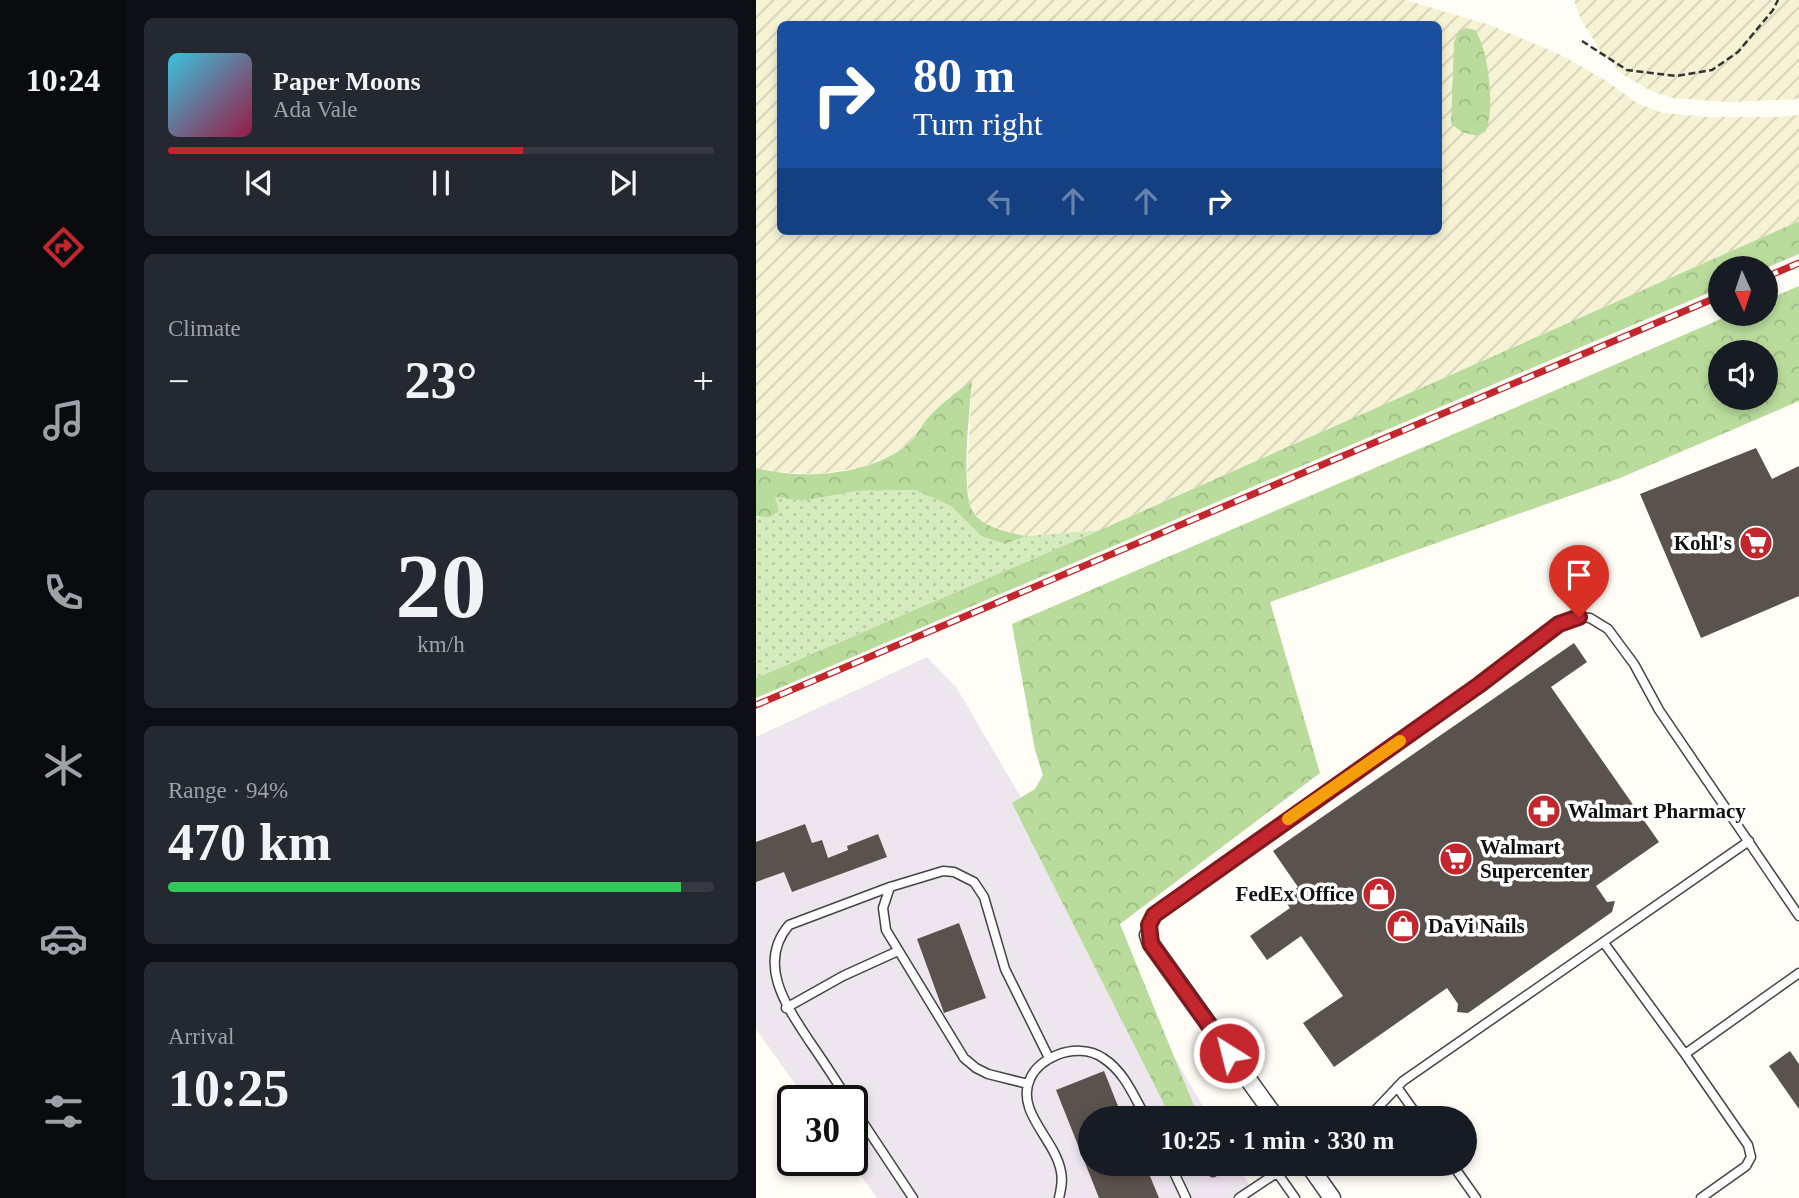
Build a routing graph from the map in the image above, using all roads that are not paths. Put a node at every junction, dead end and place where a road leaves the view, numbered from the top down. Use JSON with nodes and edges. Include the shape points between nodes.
{"nodes":[{"id":1,"x":1749,"y":841,"type":"junction"},
{"id":2,"x":891,"y":887,"type":"junction"},
{"id":3,"x":1799,"y":916,"type":"edge"},
{"id":4,"x":1148,"y":935,"type":"joint"},
{"id":5,"x":1604,"y":943,"type":"junction"},
{"id":6,"x":898,"y":951,"type":"junction"},
{"id":7,"x":1799,"y":973,"type":"edge"},
{"id":8,"x":786,"y":1008,"type":"junction"},
{"id":9,"x":1685,"y":1054,"type":"junction"},
{"id":10,"x":1049,"y":1058,"type":"junction"},
{"id":11,"x":1028,"y":1084,"type":"junction"},
{"id":12,"x":838,"y":1085,"type":"edge"},
{"id":13,"x":1397,"y":1087,"type":"junction"},
{"id":14,"x":1139,"y":1106,"type":"edge"},
{"id":15,"x":1267,"y":1106,"type":"edge"},
{"id":16,"x":1379,"y":1106,"type":"edge"},
{"id":17,"x":1410,"y":1106,"type":"edge"},
{"id":18,"x":868,"y":1130,"type":"edge"},
{"id":19,"x":1176,"y":1176,"type":"edge"},
{"id":20,"x":1272,"y":1176,"type":"edge"},
{"id":21,"x":1281,"y":1176,"type":"edge"},
{"id":22,"x":1316,"y":1176,"type":"edge"},
{"id":23,"x":1460,"y":1176,"type":"edge"},
{"id":24,"x":914,"y":1198,"type":"edge"},
{"id":25,"x":1059,"y":1198,"type":"edge"},
{"id":26,"x":1186,"y":1198,"type":"edge"},
{"id":27,"x":1239,"y":1198,"type":"edge"},
{"id":28,"x":1295,"y":1198,"type":"edge"},
{"id":29,"x":1332,"y":1198,"type":"edge"},
{"id":30,"x":1476,"y":1198,"type":"edge"},
{"id":31,"x":1701,"y":1198,"type":"edge"}],
"edges":[{"from":1,"to":3,"type":"lane"},
{"from":1,"to":4,"type":"lane","via":[[1608,629],[1579,617],[1559,624],[1163,908],[1154,915]]},
{"from":1,"to":5,"type":"lane"},
{"from":2,"to":6,"type":"lane","via":[[883,918]]},
{"from":2,"to":8,"type":"lane","via":[[795,922],[780,933],[770,972]]},
{"from":2,"to":10,"type":"lane","via":[[944,871],[974,882],[984,897],[1005,969]]},
{"from":4,"to":15,"type":"street"},
{"from":5,"to":9,"type":"lane"},
{"from":5,"to":13,"type":"lane"},
{"from":6,"to":8,"type":"lane"},
{"from":6,"to":11,"type":"lane","via":[[964,1058],[988,1074]]},
{"from":7,"to":9,"type":"lane"},
{"from":8,"to":12,"type":"lane"},
{"from":9,"to":31,"type":"lane","via":[[1748,1145],[1751,1157],[1746,1166]]},
{"from":10,"to":11,"type":"lane"},
{"from":10,"to":14,"type":"lane","via":[[1076,1051],[1101,1057],[1123,1076]]},
{"from":11,"to":25,"type":"lane","via":[[1029,1108],[1061,1172]]},
{"from":13,"to":16,"type":"lane"},
{"from":13,"to":17,"type":"lane"},
{"from":18,"to":24,"type":"lane"},
{"from":19,"to":26,"type":"lane"},
{"from":20,"to":27,"type":"lane"},
{"from":21,"to":28,"type":"lane"},
{"from":22,"to":29,"type":"street"},
{"from":23,"to":30,"type":"lane"}]}
